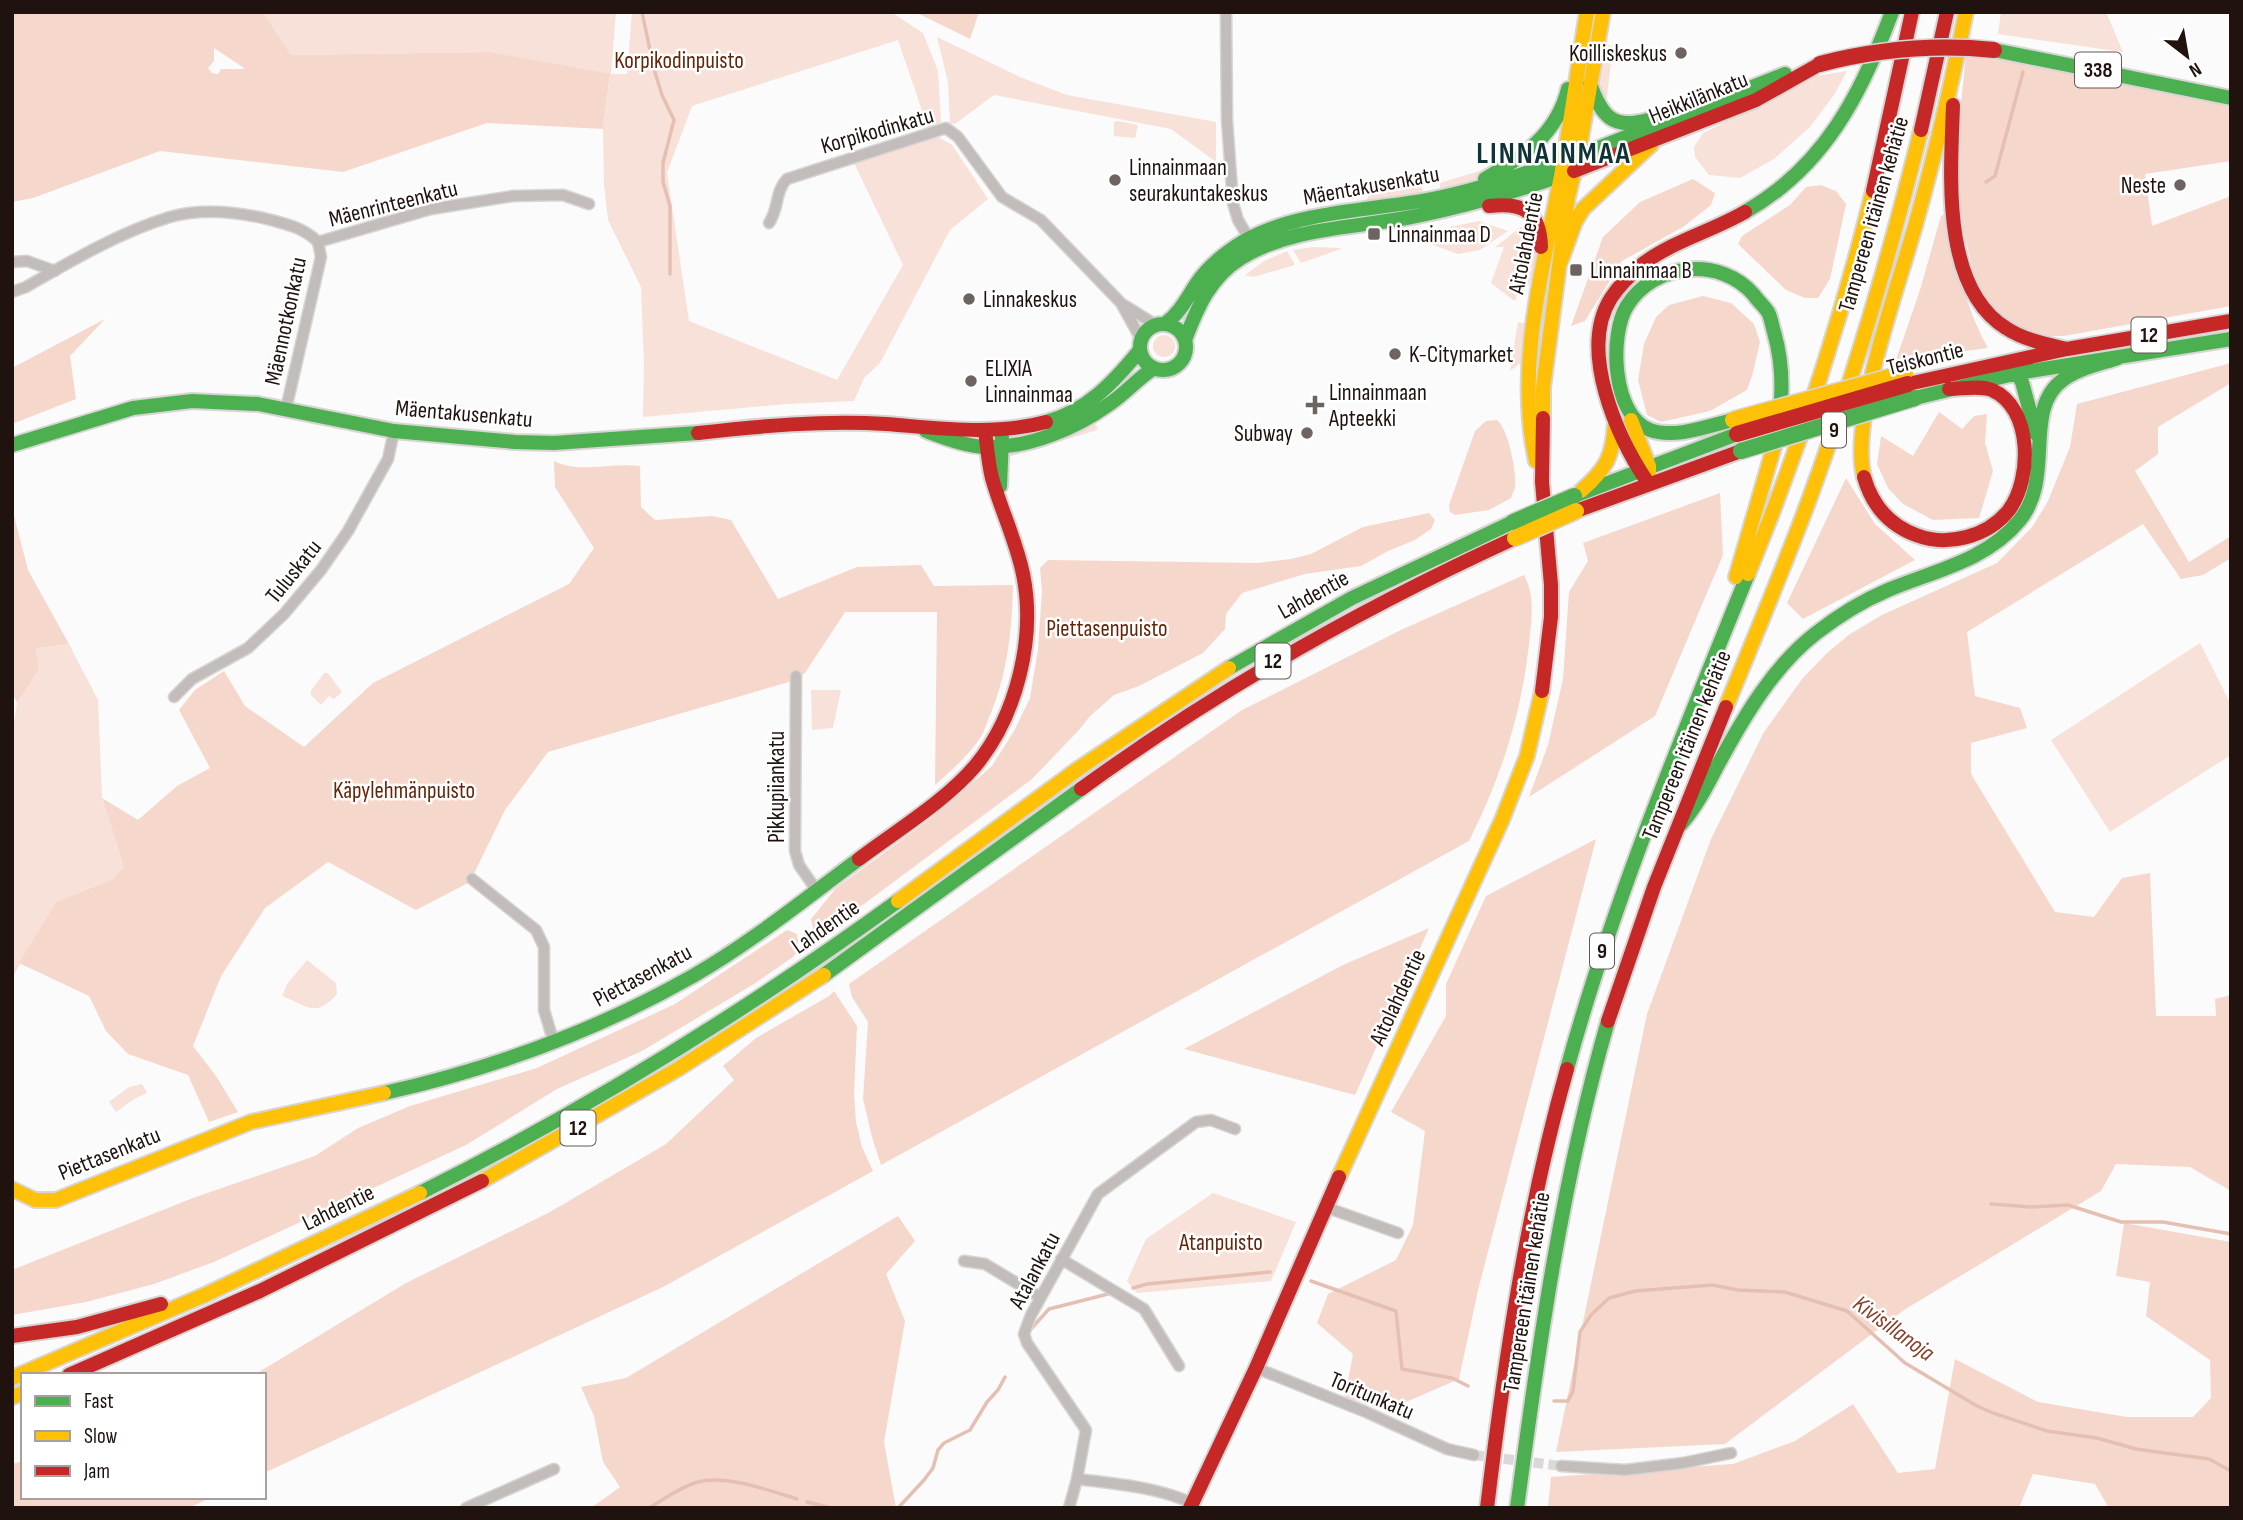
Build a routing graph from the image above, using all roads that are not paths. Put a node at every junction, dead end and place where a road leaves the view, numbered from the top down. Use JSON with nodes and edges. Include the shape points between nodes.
{"nodes":[{"id":1,"x":1226,"y":12,"type":"edge"},
{"id":2,"x":1587,"y":12,"type":"edge"},
{"id":3,"x":1603,"y":12,"type":"edge"},
{"id":4,"x":1892,"y":12,"type":"edge"},
{"id":5,"x":1912,"y":12,"type":"edge"},
{"id":6,"x":1947,"y":12,"type":"edge"},
{"id":7,"x":1966,"y":12,"type":"edge"},
{"id":8,"x":1581,"y":51,"type":"junction"},
{"id":9,"x":1814,"y":66,"type":"junction"},
{"id":10,"x":1953,"y":72,"type":"junction"},
{"id":11,"x":1590,"y":84,"type":"junction"},
{"id":12,"x":2231,"y":97,"type":"edge"},
{"id":13,"x":1707,"y":104,"type":"junction"},
{"id":14,"x":1661,"y":137,"type":"junction"},
{"id":15,"x":1569,"y":166,"type":"junction"},
{"id":16,"x":589,"y":204,"type":"dead end"},
{"id":17,"x":1440,"y":204,"type":"junction"},
{"id":18,"x":769,"y":223,"type":"dead end"},
{"id":19,"x":318,"y":242,"type":"junction"},
{"id":20,"x":1253,"y":244,"type":"junction"},
{"id":21,"x":12,"y":262,"type":"edge"},
{"id":22,"x":1559,"y":266,"type":"junction"},
{"id":23,"x":55,"y":271,"type":"junction"},
{"id":24,"x":1542,"y":276,"type":"junction"},
{"id":25,"x":12,"y":292,"type":"edge"},
{"id":26,"x":1121,"y":303,"type":"junction"},
{"id":27,"x":2231,"y":321,"type":"edge"},
{"id":28,"x":1161,"y":325,"type":"junction"},
{"id":29,"x":2231,"y":339,"type":"edge"},
{"id":30,"x":1185,"y":340,"type":"junction"},
{"id":31,"x":1141,"y":344,"type":"junction"},
{"id":32,"x":2067,"y":349,"type":"junction"},
{"id":33,"x":2118,"y":358,"type":"junction"},
{"id":34,"x":2013,"y":367,"type":"junction"},
{"id":35,"x":1154,"y":368,"type":"junction"},
{"id":36,"x":1909,"y":385,"type":"junction"},
{"id":37,"x":1949,"y":389,"type":"junction"},
{"id":38,"x":286,"y":409,"type":"junction"},
{"id":39,"x":1622,"y":417,"type":"junction"},
{"id":40,"x":1735,"y":427,"type":"junction"},
{"id":41,"x":394,"y":431,"type":"junction"},
{"id":42,"x":994,"y":438,"type":"junction"},
{"id":43,"x":12,"y":445,"type":"edge"},
{"id":44,"x":2039,"y":447,"type":"junction"},
{"id":45,"x":1645,"y":473,"type":"junction"},
{"id":46,"x":1542,"y":482,"type":"junction"},
{"id":47,"x":1575,"y":503,"type":"junction"},
{"id":48,"x":1514,"y":530,"type":"junction"},
{"id":49,"x":1715,"y":656,"type":"junction"},
{"id":50,"x":796,"y":676,"type":"dead end"},
{"id":51,"x":174,"y":696,"type":"dead end"},
{"id":52,"x":1674,"y":831,"type":"junction"},
{"id":53,"x":472,"y":879,"type":"dead end"},
{"id":54,"x":817,"y":891,"type":"junction"},
{"id":55,"x":554,"y":1043,"type":"junction"},
{"id":56,"x":1235,"y":1129,"type":"dead end"},
{"id":57,"x":12,"y":1189,"type":"edge"},
{"id":58,"x":1325,"y":1207,"type":"junction"},
{"id":59,"x":1398,"y":1233,"type":"dead end"},
{"id":60,"x":282,"y":1259,"type":"junction"},
{"id":61,"x":1061,"y":1259,"type":"junction"},
{"id":62,"x":964,"y":1261,"type":"dead end"},
{"id":63,"x":1040,"y":1297,"type":"junction"},
{"id":64,"x":12,"y":1336,"type":"edge"},
{"id":65,"x":1179,"y":1366,"type":"dead end"},
{"id":66,"x":1256,"y":1368,"type":"junction"},
{"id":67,"x":24,"y":1373,"type":"edge"},
{"id":68,"x":74,"y":1373,"type":"edge"},
{"id":69,"x":1731,"y":1453,"type":"dead end"},
{"id":70,"x":1474,"y":1455,"type":"tunnel mouth"},
{"id":71,"x":1561,"y":1466,"type":"tunnel mouth"},
{"id":72,"x":554,"y":1469,"type":"dead end"},
{"id":73,"x":1077,"y":1479,"type":"junction"},
{"id":74,"x":1191,"y":1506,"type":"edge"},
{"id":75,"x":466,"y":1508,"type":"edge"},
{"id":76,"x":1069,"y":1508,"type":"edge"},
{"id":77,"x":1487,"y":1508,"type":"edge"},
{"id":78,"x":1517,"y":1508,"type":"edge"}],
"edges":[{"from":1,"to":20,"type":"street","via":[[1233,203]]},
{"from":2,"to":8,"type":"main road","name":"Aitolahdentie"},
{"from":3,"to":11,"type":"main road","name":"Aitolahdentie"},
{"from":4,"to":39,"type":"main road","via":[[1852,107],[1818,152],[1765,199],[1645,262],[1617,289],[1607,304],[1598,335],[1600,371]]},
{"from":5,"to":49,"type":"main road","name":"Tampereen itäinen kehätie","number":"9","via":[[1877,178],[1829,346],[1779,497]]},
{"from":6,"to":52,"type":"main road","name":"Tampereen itäinen kehätie","number":"9","via":[[1907,184],[1833,434]]},
{"from":7,"to":10,"type":"main road"},
{"from":8,"to":15,"type":"main road","name":"Aitolahdentie"},
{"from":8,"to":17,"type":"main road","via":[[1560,115],[1551,127],[1502,170]]},
{"from":9,"to":12,"type":"main road","name":"Heikkilänkatu","number":"338","bridge":true,"via":[[1863,53],[1947,46],[1994,50]]},
{"from":9,"to":13,"type":"main road","name":"Heikkilänkatu","number":"338"},
{"from":9,"to":14,"type":"main road","name":"Heikkilänkatu","number":"338","via":[[1756,100]]},
{"from":10,"to":32,"type":"main road","via":[[1952,195],[1964,272],[1994,320],[2021,337]]},
{"from":10,"to":37,"type":"main road","via":[[1871,382],[1860,450],[1864,479],[1879,511],[1896,527],[1928,540],[1966,538],[1998,520],[2018,492],[2024,460],[2022,430],[2007,398],[1982,388]]},
{"from":11,"to":13,"type":"main road","via":[[1603,115],[1620,124],[1636,124]]},
{"from":11,"to":15,"type":"main road","name":"Aitolahdentie"},
{"from":13,"to":15,"type":"main road","name":"Heikkilänkatu","number":"338"},
{"from":14,"to":15,"type":"main road","name":"Heikkilänkatu","number":"338"},
{"from":14,"to":22,"type":"main road","via":[[1583,209]]},
{"from":15,"to":17,"type":"main road","name":"Mäentakusenkatu","via":[[1510,192]]},
{"from":15,"to":22,"type":"main road","name":"Aitolahdentie"},
{"from":15,"to":24,"type":"main road","name":"Aitolahdentie"},
{"from":16,"to":19,"type":"street","name":"Mäenrinteenkatu","via":[[562,195],[513,197],[432,209]]},
{"from":17,"to":20,"type":"main road","name":"Mäentakusenkatu","via":[[1374,224]]},
{"from":17,"to":24,"type":"main road","via":[[1479,208],[1513,204],[1532,213],[1542,237]]},
{"from":18,"to":26,"type":"street","name":"Korpikodinkatu","via":[[787,178],[946,128],[958,137],[1002,197],[1045,224]]},
{"from":19,"to":23,"type":"street","name":"Mäenrinteenkatu","via":[[292,225],[254,215],[211,212],[171,217],[109,242]]},
{"from":19,"to":38,"type":"street","name":"Mäennotkonkatu","via":[[321,257]]},
{"from":20,"to":28,"type":"main road","name":"Mäentakusenkatu","via":[[1213,264],[1177,315]]},
{"from":20,"to":30,"type":"main road","name":"Mäentakusenkatu","via":[[1200,300]]},
{"from":21,"to":23,"type":"street","via":[[27,261]]},
{"from":22,"to":46,"type":"main road","name":"Aitolahdentie","via":[[1543,388]]},
{"from":23,"to":25,"type":"street","name":"Mäenrinteenkatu"},
{"from":24,"to":46,"type":"main road","name":"Aitolahdentie","via":[[1527,386],[1528,419]]},
{"from":26,"to":28,"type":"street","name":"Korpikodinkatu"},
{"from":26,"to":31,"type":"street","name":"Korpikodinkatu"},
{"from":27,"to":32,"type":"main road","name":"Teiskontie","number":"12"},
{"from":28,"to":30,"type":"main road","via":[[1177,329]]},
{"from":28,"to":31,"type":"main road","via":[[1145,333]]},
{"from":29,"to":33,"type":"main road","name":"Teiskontie","number":"12"},
{"from":30,"to":35,"type":"main road","via":[[1181,362],[1169,369]]},
{"from":31,"to":35,"type":"main road","via":[[1142,357]]},
{"from":31,"to":42,"type":"main road","name":"Mäentakusenkatu","via":[[1116,379],[1088,403],[1065,416]]},
{"from":32,"to":34,"type":"main road","name":"Teiskontie","number":"12"},
{"from":33,"to":34,"type":"main road","name":"Teiskontie","number":"12"},
{"from":33,"to":44,"type":"main road","via":[[2070,376],[2050,391]]},
{"from":34,"to":36,"type":"main road","name":"Teiskontie","number":"12","via":[[1967,370]]},
{"from":34,"to":37,"type":"main road","name":"Teiskontie","number":"12"},
{"from":34,"to":44,"type":"main road"},
{"from":35,"to":42,"type":"main road","name":"Mäentakusenkatu","via":[[1109,405],[1074,426]]},
{"from":36,"to":37,"type":"main road","name":"Teiskontie","number":"12"},
{"from":36,"to":40,"type":"main road","name":"Teiskontie","number":"12","bridge":true},
{"from":36,"to":45,"type":"main road","name":"Teiskontie","number":"12","bridge":true,"via":[[1741,451]]},
{"from":38,"to":41,"type":"main road","name":"Mäentakusenkatu"},
{"from":38,"to":43,"type":"main road","name":"Mäentakusenkatu","via":[[211,401],[145,406]]},
{"from":39,"to":40,"type":"main road","via":[[1658,434]]},
{"from":39,"to":45,"type":"main road"},
{"from":39,"to":47,"type":"main road","via":[[1610,460]]},
{"from":39,"to":49,"type":"main road","via":[[1613,357],[1615,334],[1621,313],[1633,297],[1662,275],[1694,267],[1720,270],[1748,286],[1775,328],[1782,359],[1781,399],[1774,449]]},
{"from":40,"to":45,"type":"main road","name":"Teiskontie","number":"12"},
{"from":41,"to":42,"type":"main road","name":"Mäentakusenkatu","via":[[554,443],[766,425],[885,424]]},
{"from":41,"to":51,"type":"street","name":"Tuluskatu","via":[[388,459],[321,570],[248,648],[192,678]]},
{"from":42,"to":54,"type":"main road","name":"Piettasenkatu","via":[[992,477],[1020,560],[1027,622],[1016,687],[1003,722],[976,765],[951,790]]},
{"from":44,"to":52,"type":"main road","via":[[2036,488],[2010,533],[1982,551],[1859,605],[1810,637],[1775,674],[1697,807]]},
{"from":45,"to":47,"type":"main road","name":"Lahdentie","number":"12","via":[[1594,491]]},
{"from":46,"to":58,"type":"main road","name":"Aitolahdentie","via":[[1551,617],[1543,688],[1527,756]]},
{"from":47,"to":48,"type":"main road","name":"Lahdentie","number":"12","bridge":true},
{"from":48,"to":60,"type":"main road","name":"Lahdentie","number":"12","via":[[1450,550],[1294,630],[1200,686],[1086,764],[838,946],[725,1021],[451,1178]]},
{"from":48,"to":68,"type":"main road","name":"Lahdentie","number":"12","via":[[1336,625],[1214,698],[1047,812],[803,990],[625,1102],[371,1238]]},
{"from":49,"to":77,"type":"main road","name":"Tampereen itäinen kehätie","number":"9","via":[[1610,925],[1543,1159],[1520,1280]]},
{"from":50,"to":54,"type":"street","name":"Pikkupiiankatu","via":[[795,851]]},
{"from":52,"to":78,"type":"main road","name":"Tampereen itäinen kehätie","number":"9","via":[[1612,1007],[1575,1143],[1538,1347]]},
{"from":53,"to":55,"type":"street","via":[[536,930],[544,947],[544,1010]]},
{"from":54,"to":55,"type":"main road","name":"Piettasenkatu","via":[[693,976]]},
{"from":55,"to":57,"type":"main road","name":"Piettasenkatu","via":[[434,1082],[251,1122],[56,1199],[35,1200]]},
{"from":56,"to":61,"type":"street","name":"Atalankatu","via":[[1211,1121],[1196,1122],[1109,1185],[1098,1194]]},
{"from":58,"to":59,"type":"street"},
{"from":58,"to":66,"type":"main road","name":"Aitolahdentie"},
{"from":60,"to":64,"type":"main road","via":[[145,1310],[77,1327]]},
{"from":60,"to":67,"type":"main road","name":"Lahdentie","number":"12"},
{"from":61,"to":63,"type":"street","name":"Atalankatu"},
{"from":61,"to":65,"type":"street","via":[[1144,1309]]},
{"from":62,"to":63,"type":"street","via":[[985,1264]]},
{"from":63,"to":73,"type":"street","name":"Atalankatu","via":[[1024,1334],[1086,1430]]},
{"from":66,"to":70,"type":"street","name":"Toritunkatu","via":[[1447,1449]]},
{"from":66,"to":74,"type":"main road","name":"Aitolahdentie"},
{"from":69,"to":71,"type":"street","via":[[1625,1470]]},
{"from":72,"to":75,"type":"street"},
{"from":73,"to":74,"type":"street","via":[[1169,1493]]},
{"from":73,"to":76,"type":"street"}]}
